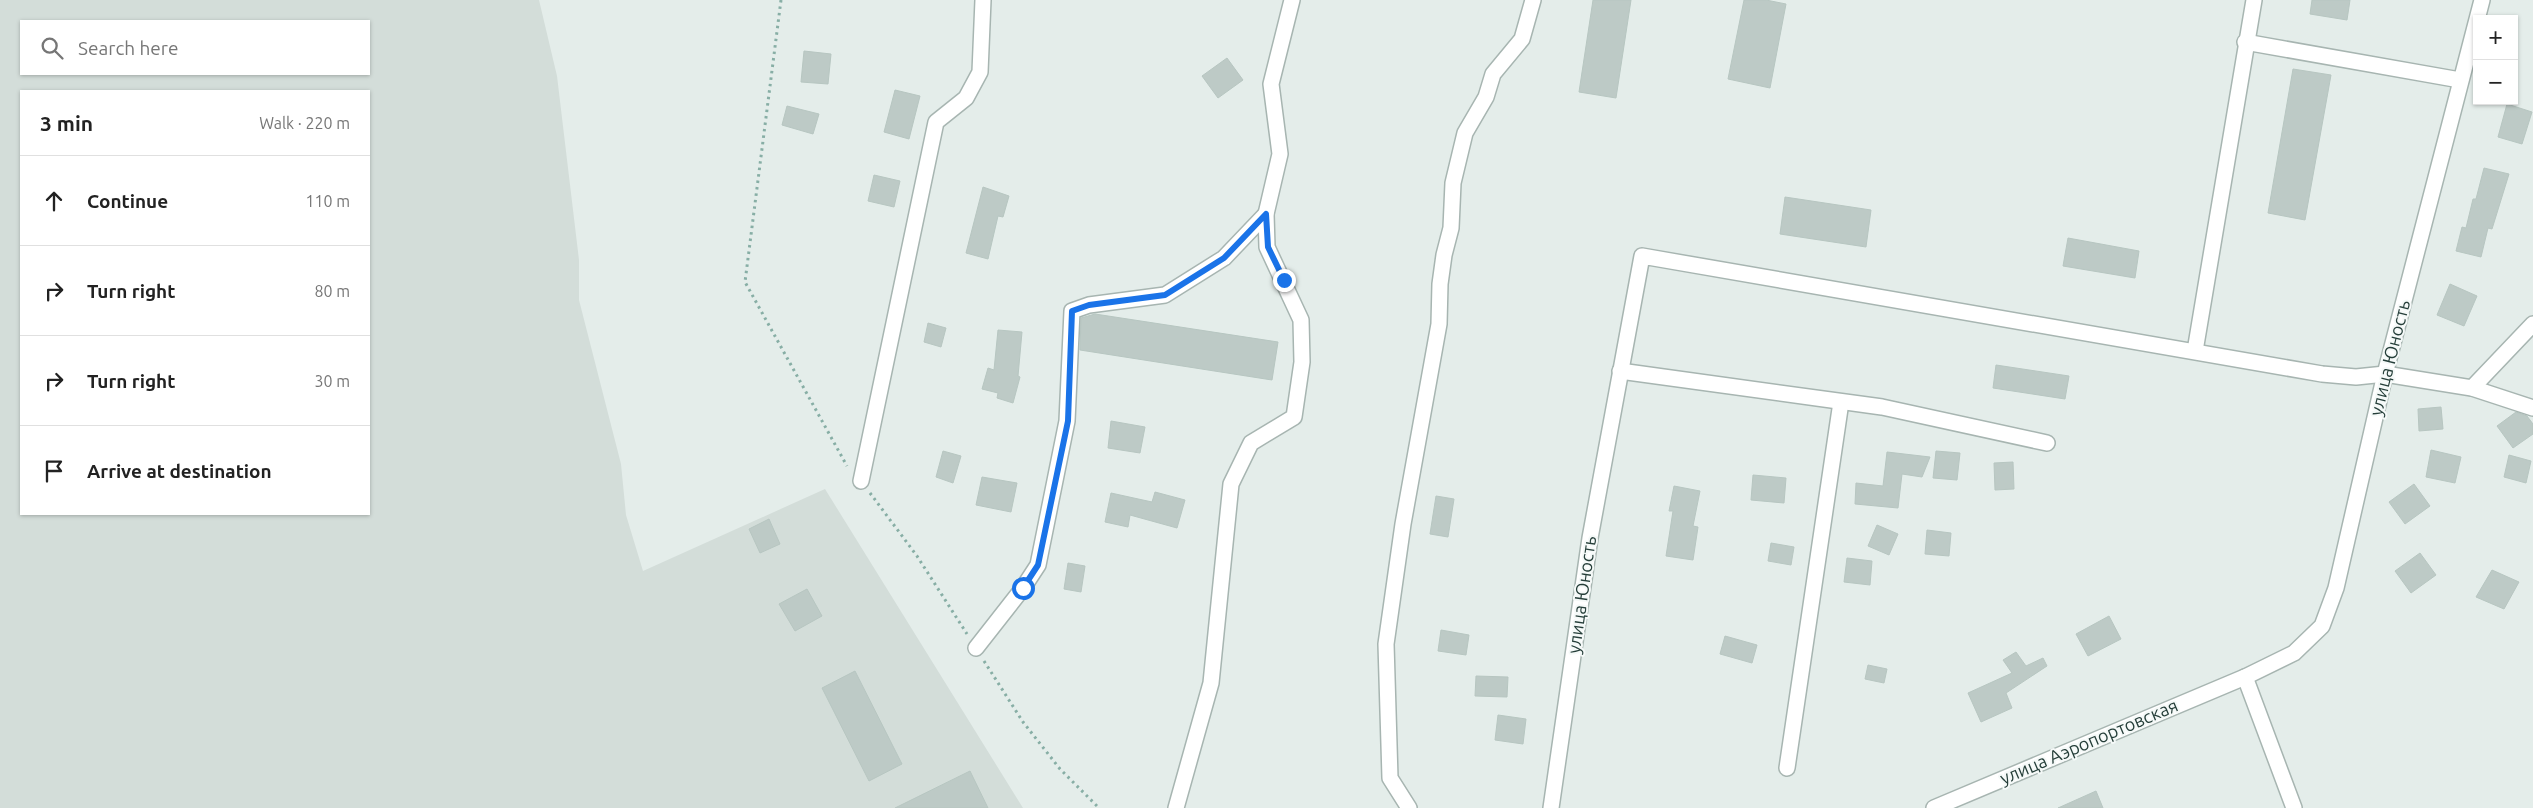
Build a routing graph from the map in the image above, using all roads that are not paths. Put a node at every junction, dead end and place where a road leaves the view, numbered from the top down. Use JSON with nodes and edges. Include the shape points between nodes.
{"nodes":[{"id":1,"x":982,"y":0,"type":"edge"},
{"id":2,"x":1292,"y":0,"type":"edge"},
{"id":3,"x":1533,"y":0,"type":"edge"},
{"id":4,"x":2254,"y":0,"type":"edge"},
{"id":5,"x":2482,"y":0,"type":"edge"},
{"id":6,"x":2245,"y":42,"type":"junction"},
{"id":7,"x":2460,"y":80,"type":"junction"},
{"id":8,"x":1266,"y":214,"type":"junction"},
{"id":9,"x":2533,"y":324,"type":"edge"},
{"id":10,"x":2194,"y":351,"type":"junction"},
{"id":11,"x":2385,"y":374,"type":"junction"},
{"id":12,"x":1618,"y":377,"type":"junction"},
{"id":13,"x":2472,"y":388,"type":"junction"},
{"id":14,"x":1841,"y":402,"type":"junction"},
{"id":15,"x":2533,"y":408,"type":"edge"},
{"id":16,"x":2046,"y":442,"type":"dead end"},
{"id":17,"x":861,"y":482,"type":"dead end"},
{"id":18,"x":976,"y":648,"type":"dead end"},
{"id":19,"x":2245,"y":677,"type":"junction"},
{"id":20,"x":1787,"y":768,"type":"dead end"},
{"id":21,"x":1176,"y":808,"type":"edge"},
{"id":22,"x":1409,"y":808,"type":"edge"},
{"id":23,"x":1551,"y":808,"type":"edge"},
{"id":24,"x":1934,"y":808,"type":"edge"},
{"id":25,"x":2294,"y":808,"type":"edge"}],
"edges":[{"from":1,"to":17,"type":"street","via":[[980,72],[966,98],[936,122]]},
{"from":2,"to":8,"type":"street","via":[[1271,84],[1280,154]]},
{"from":3,"to":22,"type":"street","via":[[1522,39],[1493,74],[1486,97],[1464,133],[1452,183],[1451,228],[1440,284],[1439,324],[1403,524],[1386,644],[1390,778]]},
{"from":4,"to":6,"type":"street"},
{"from":5,"to":7,"type":"street","name":"улица Юность"},
{"from":6,"to":7,"type":"street"},
{"from":6,"to":10,"type":"street"},
{"from":7,"to":11,"type":"street","name":"улица Юность"},
{"from":8,"to":18,"type":"street","via":[[1224,258],[1165,295],[1089,305],[1072,311],[1068,421],[1038,565]]},
{"from":8,"to":21,"type":"street","via":[[1268,247],[1301,320],[1302,362],[1294,418],[1251,443],[1231,484],[1211,683]]},
{"from":9,"to":13,"type":"street"},
{"from":10,"to":11,"type":"street","via":[[2322,374],[2356,377]]},
{"from":10,"to":12,"type":"street","name":"улица Юность","via":[[1642,256]]},
{"from":11,"to":13,"type":"street"},
{"from":11,"to":19,"type":"street","name":"улица Юность","via":[[2336,588],[2322,626],[2294,653]]},
{"from":12,"to":14,"type":"street"},
{"from":12,"to":23,"type":"street","name":"улица Юность","via":[[1590,538]]},
{"from":13,"to":15,"type":"street"},
{"from":14,"to":16,"type":"street"},
{"from":14,"to":20,"type":"street"},
{"from":19,"to":24,"type":"street","name":"улица Аэропортовская"},
{"from":19,"to":25,"type":"street"}]}
